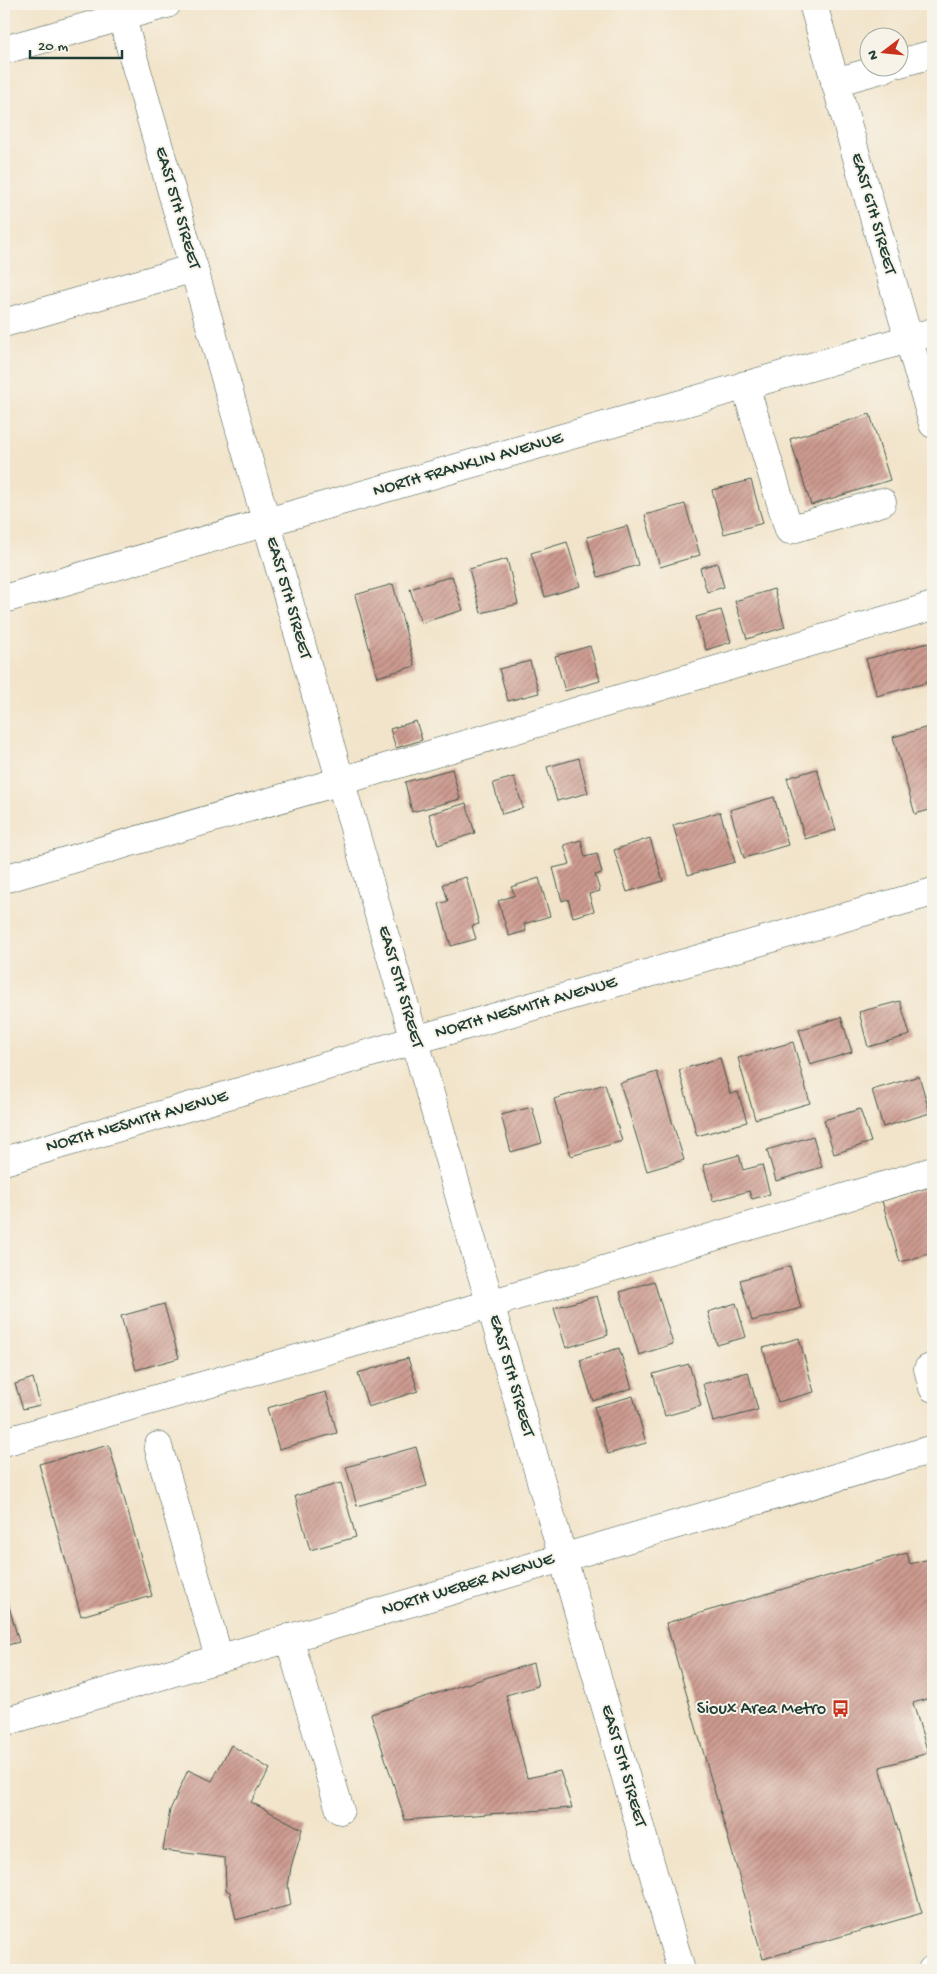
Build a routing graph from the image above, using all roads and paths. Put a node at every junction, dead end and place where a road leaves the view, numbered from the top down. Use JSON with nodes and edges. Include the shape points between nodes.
{"nodes":[{"id":1,"x":167,"y":4,"type":"edge"},
{"id":2,"x":813,"y":4,"type":"edge"},
{"id":3,"x":120,"y":10,"type":"edge"},
{"id":4,"x":4,"y":50,"type":"edge"},
{"id":5,"x":933,"y":54,"type":"edge"},
{"id":6,"x":910,"y":60,"type":"edge"},
{"id":7,"x":860,"y":75,"type":"edge"},
{"id":8,"x":835,"y":82,"type":"junction"},
{"id":9,"x":194,"y":268,"type":"junction"},
{"id":10,"x":4,"y":323,"type":"edge"},
{"id":11,"x":921,"y":335,"type":"edge"},
{"id":12,"x":745,"y":385,"type":"junction"},
{"id":13,"x":933,"y":424,"type":"edge"},
{"id":14,"x":882,"y":502,"type":"dead end"},
{"id":15,"x":267,"y":522,"type":"junction"},
{"id":16,"x":4,"y":600,"type":"edge"},
{"id":17,"x":933,"y":606,"type":"edge"},
{"id":18,"x":341,"y":781,"type":"junction"},
{"id":19,"x":4,"y":878,"type":"edge"},
{"id":20,"x":933,"y":892,"type":"edge"},
{"id":21,"x":415,"y":1040,"type":"junction"},
{"id":22,"x":4,"y":1161,"type":"edge"},
{"id":23,"x":933,"y":1171,"type":"edge"},
{"id":24,"x":490,"y":1304,"type":"junction"},
{"id":25,"x":933,"y":1368,"type":"edge"},
{"id":26,"x":933,"y":1388,"type":"edge"},
{"id":27,"x":4,"y":1442,"type":"edge"},
{"id":28,"x":158,"y":1446,"type":"dead end"},
{"id":29,"x":933,"y":1449,"type":"edge"},
{"id":30,"x":563,"y":1556,"type":"junction"},
{"id":31,"x":288,"y":1638,"type":"junction"},
{"id":32,"x":219,"y":1658,"type":"junction"},
{"id":33,"x":4,"y":1722,"type":"edge"},
{"id":34,"x":340,"y":1810,"type":"dead end"},
{"id":35,"x":681,"y":1970,"type":"edge"}],
"edges":[{"from":1,"to":3,"type":"street"},
{"from":2,"to":8,"type":"street","name":"EAST 6TH STREET"},
{"from":3,"to":4,"type":"street"},
{"from":3,"to":9,"type":"street","name":"EAST 5TH STREET"},
{"from":5,"to":6,"type":"street"},
{"from":7,"to":8,"type":"street"},
{"from":8,"to":11,"type":"street","name":"EAST 6TH STREET"},
{"from":9,"to":10,"type":"street"},
{"from":9,"to":15,"type":"street","name":"EAST 5TH STREET"},
{"from":11,"to":12,"type":"street","name":"NORTH FRANKLIN AVENUE"},
{"from":11,"to":13,"type":"street","name":"EAST 6TH STREET"},
{"from":12,"to":14,"type":"street","via":[[789,530]]},
{"from":12,"to":15,"type":"street","name":"NORTH FRANKLIN AVENUE"},
{"from":15,"to":16,"type":"street","name":"NORTH FRANKLIN AVENUE"},
{"from":15,"to":18,"type":"street","name":"EAST 5TH STREET"},
{"from":17,"to":18,"type":"street"},
{"from":18,"to":19,"type":"street"},
{"from":18,"to":21,"type":"street","name":"EAST 5TH STREET"},
{"from":20,"to":21,"type":"street","name":"NORTH NESMITH AVENUE"},
{"from":21,"to":22,"type":"street","name":"NORTH NESMITH AVENUE"},
{"from":21,"to":24,"type":"street","name":"EAST 5TH STREET"},
{"from":23,"to":24,"type":"street"},
{"from":24,"to":27,"type":"street"},
{"from":24,"to":30,"type":"street","name":"EAST 5TH STREET"},
{"from":25,"to":26,"type":"street","via":[[928,1369]]},
{"from":28,"to":32,"type":"street"},
{"from":29,"to":30,"type":"street","name":"NORTH WEBER AVENUE"},
{"from":30,"to":31,"type":"street","name":"NORTH WEBER AVENUE"},
{"from":30,"to":35,"type":"street","name":"EAST 5TH STREET"},
{"from":31,"to":32,"type":"street","name":"NORTH WEBER AVENUE"},
{"from":31,"to":34,"type":"street"},
{"from":32,"to":33,"type":"street","name":"NORTH WEBER AVENUE"}]}
